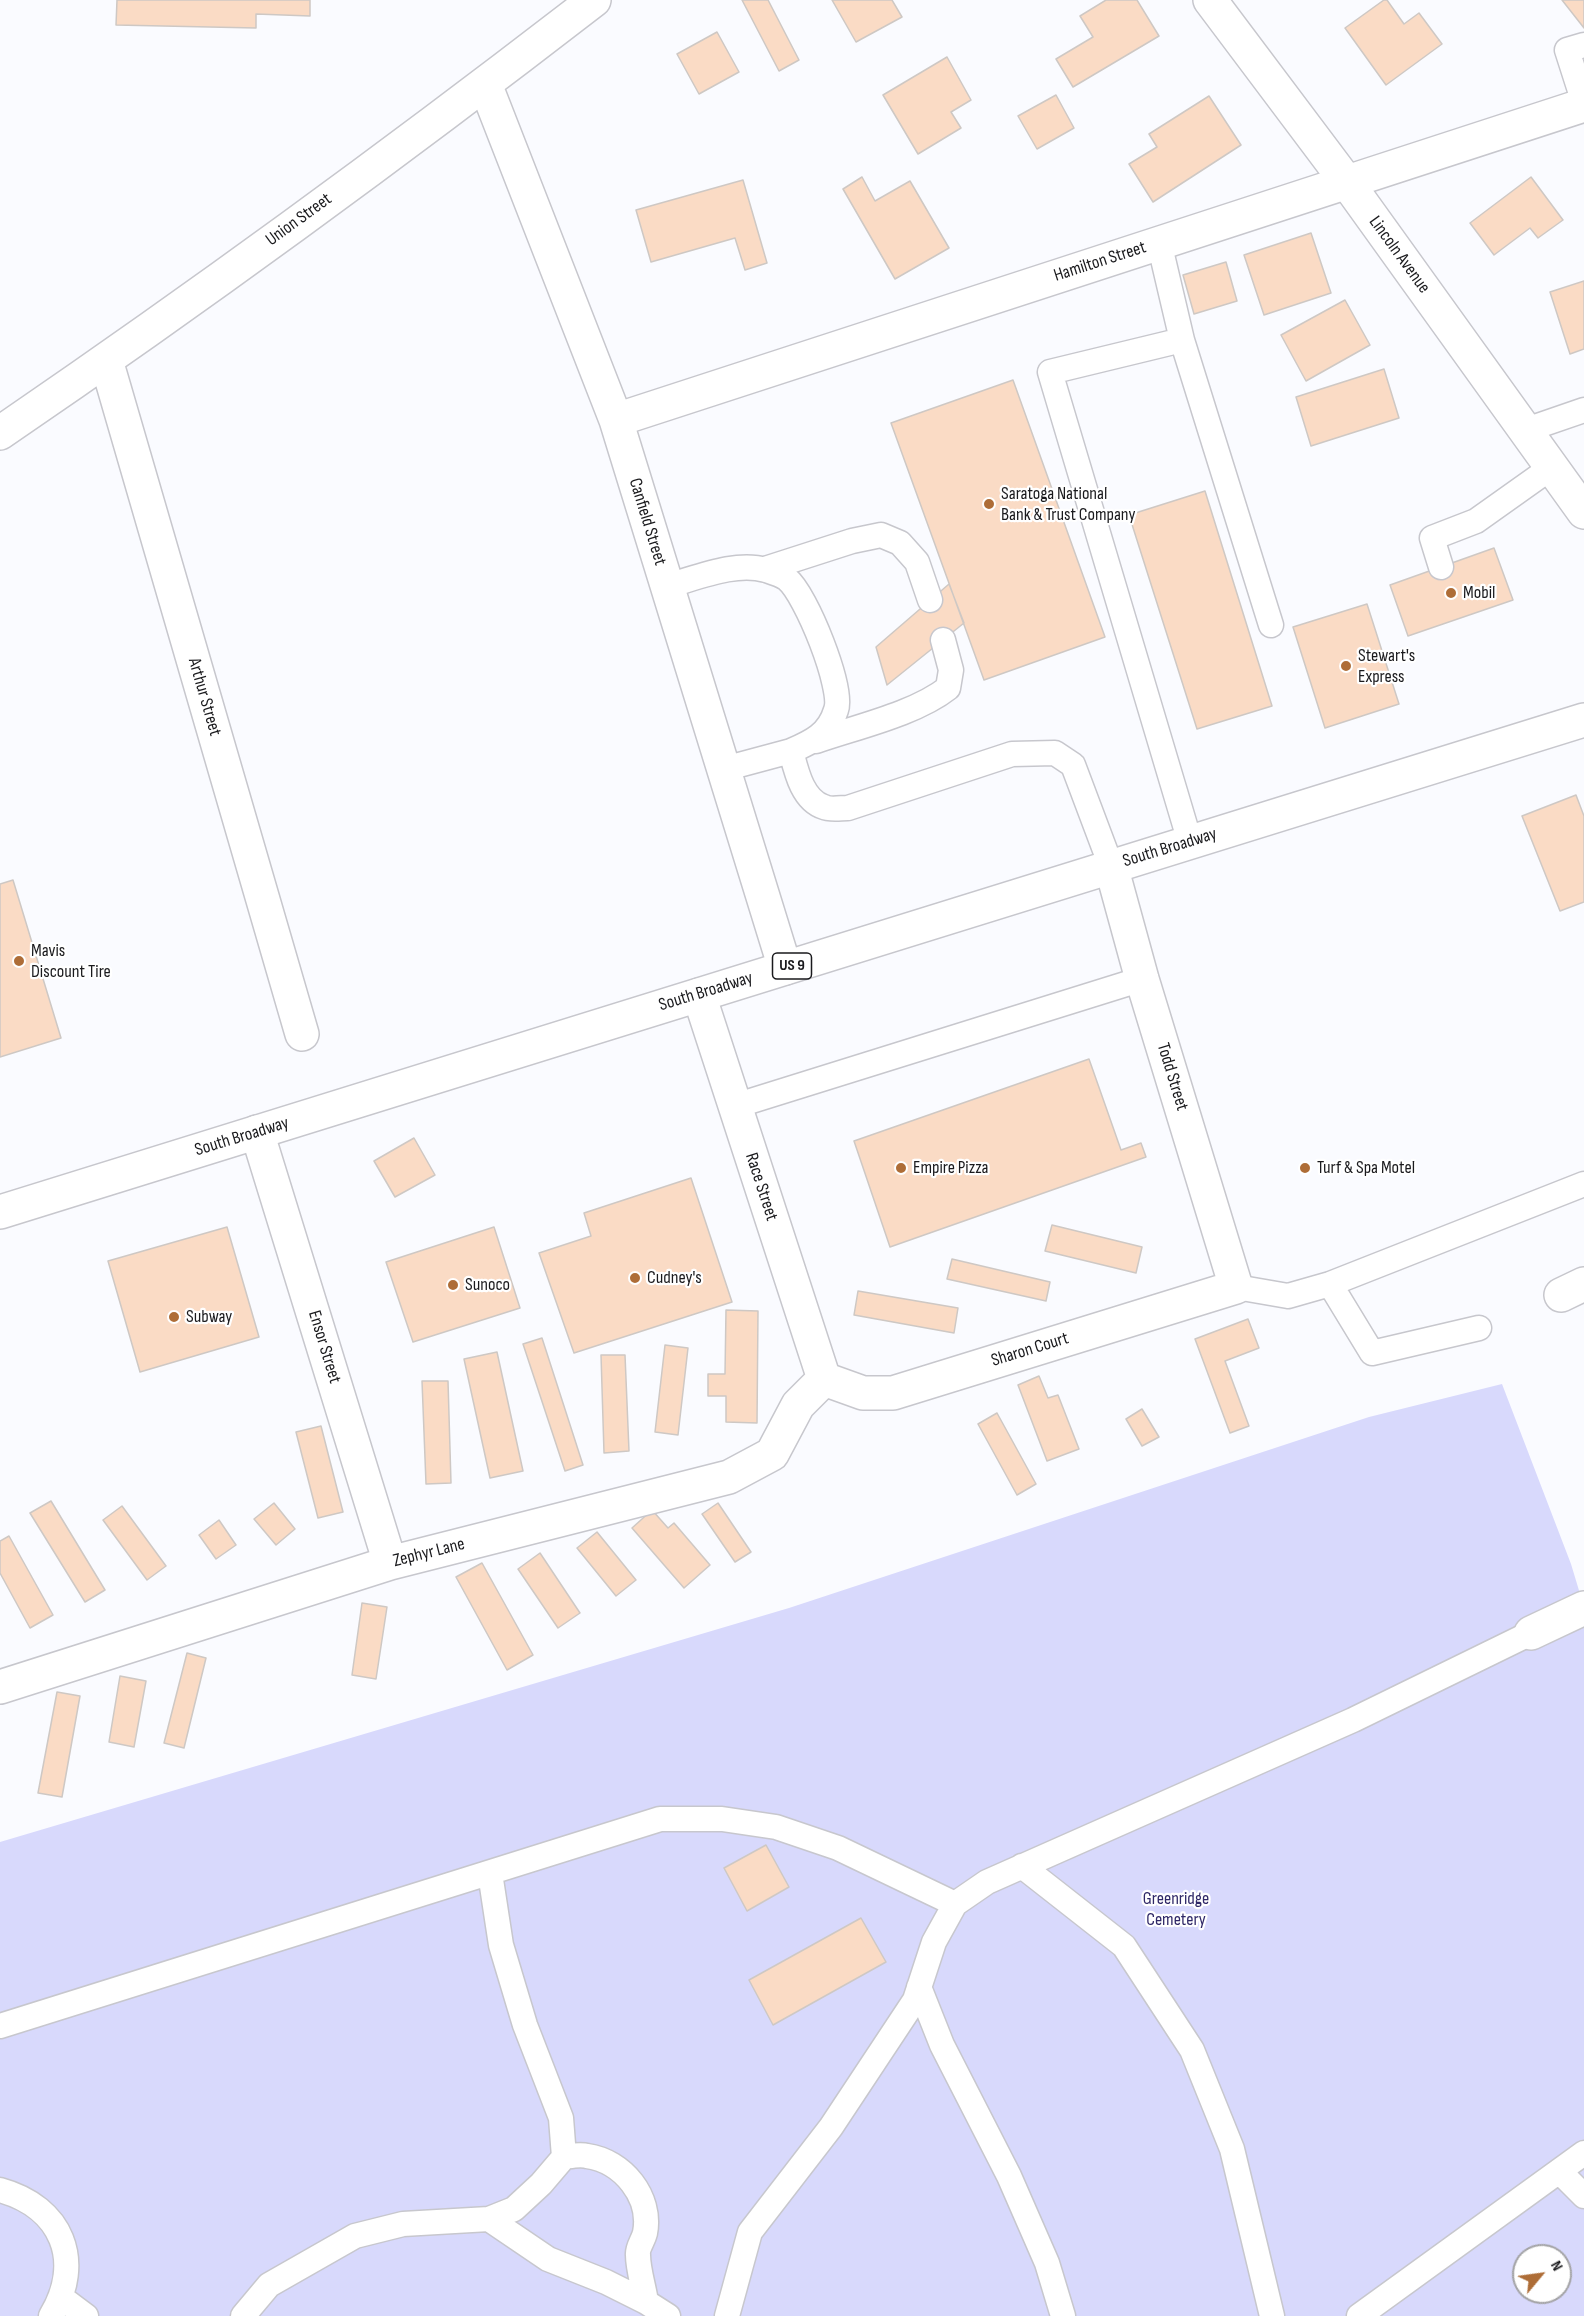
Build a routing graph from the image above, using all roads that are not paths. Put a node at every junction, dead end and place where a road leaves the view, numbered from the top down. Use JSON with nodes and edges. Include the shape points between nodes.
{"nodes":[{"id":1,"x":594,"y":0,"type":"edge"},
{"id":2,"x":1210,"y":0,"type":"edge"},
{"id":3,"x":1584,"y":45,"type":"edge"},
{"id":4,"x":485,"y":84,"type":"junction"},
{"id":5,"x":1584,"y":104,"type":"edge"},
{"id":6,"x":1346,"y":181,"type":"junction"},
{"id":7,"x":1159,"y":242,"type":"junction"},
{"id":8,"x":1182,"y":340,"type":"junction"},
{"id":9,"x":106,"y":360,"type":"junction"},
{"id":10,"x":1584,"y":410,"type":"edge"},
{"id":11,"x":616,"y":420,"type":"junction"},
{"id":12,"x":1526,"y":430,"type":"junction"},
{"id":13,"x":0,"y":433,"type":"edge"},
{"id":14,"x":1552,"y":467,"type":"junction"},
{"id":15,"x":1584,"y":512,"type":"edge"},
{"id":16,"x":1442,"y":567,"type":"dead end"},
{"id":17,"x":765,"y":569,"type":"junction"},
{"id":18,"x":667,"y":586,"type":"junction"},
{"id":19,"x":930,"y":600,"type":"dead end"},
{"id":20,"x":1271,"y":625,"type":"dead end"},
{"id":21,"x":943,"y":640,"type":"dead end"},
{"id":22,"x":1584,"y":720,"type":"edge"},
{"id":23,"x":814,"y":741,"type":"junction"},
{"id":24,"x":790,"y":752,"type":"junction"},
{"id":25,"x":724,"y":769,"type":"junction"},
{"id":26,"x":1190,"y":842,"type":"junction"},
{"id":27,"x":1111,"y":866,"type":"junction"},
{"id":28,"x":785,"y":968,"type":"junction"},
{"id":29,"x":1142,"y":979,"type":"junction"},
{"id":30,"x":699,"y":994,"type":"junction"},
{"id":31,"x":302,"y":1034,"type":"dead end"},
{"id":32,"x":735,"y":1106,"type":"junction"},
{"id":33,"x":257,"y":1132,"type":"junction"},
{"id":34,"x":1584,"y":1184,"type":"edge"},
{"id":35,"x":0,"y":1212,"type":"edge"},
{"id":36,"x":1330,"y":1284,"type":"junction"},
{"id":37,"x":1236,"y":1287,"type":"junction"},
{"id":38,"x":1479,"y":1328,"type":"dead end"},
{"id":39,"x":824,"y":1379,"type":"junction"},
{"id":40,"x":390,"y":1563,"type":"junction"},
{"id":41,"x":1584,"y":1608,"type":"edge"},
{"id":42,"x":1531,"y":1633,"type":"joint"},
{"id":43,"x":0,"y":1688,"type":"edge"},
{"id":44,"x":1022,"y":1866,"type":"junction"},
{"id":45,"x":490,"y":1874,"type":"junction"},
{"id":46,"x":955,"y":1904,"type":"junction"},
{"id":47,"x":919,"y":1987,"type":"junction"},
{"id":48,"x":0,"y":2026,"type":"edge"},
{"id":49,"x":1584,"y":2153,"type":"edge"},
{"id":50,"x":564,"y":2157,"type":"junction"},
{"id":51,"x":1559,"y":2171,"type":"junction"},
{"id":52,"x":0,"y":2190,"type":"edge"},
{"id":53,"x":1584,"y":2196,"type":"edge"},
{"id":54,"x":489,"y":2219,"type":"junction"},
{"id":55,"x":646,"y":2302,"type":"junction"},
{"id":56,"x":56,"y":2307,"type":"edge"},
{"id":57,"x":86,"y":2316,"type":"edge"},
{"id":58,"x":243,"y":2316,"type":"edge"},
{"id":59,"x":668,"y":2316,"type":"edge"},
{"id":60,"x":727,"y":2316,"type":"edge"},
{"id":61,"x":1063,"y":2316,"type":"edge"},
{"id":62,"x":1272,"y":2316,"type":"edge"},
{"id":63,"x":1359,"y":2316,"type":"edge"}],
"edges":[{"from":1,"to":4,"type":"street","name":"Union Street"},
{"from":2,"to":6,"type":"street","name":"Lincoln Avenue"},
{"from":3,"to":5,"type":"lane","via":[[1567,50]]},
{"from":4,"to":9,"type":"street","name":"Union Street"},
{"from":4,"to":11,"type":"street","name":"Canfield Street"},
{"from":5,"to":6,"type":"street","name":"Hamilton Street"},
{"from":6,"to":7,"type":"street","name":"Hamilton Street"},
{"from":6,"to":12,"type":"street","name":"Lincoln Avenue"},
{"from":7,"to":8,"type":"lane"},
{"from":7,"to":11,"type":"street","name":"Hamilton Street"},
{"from":8,"to":20,"type":"lane"},
{"from":8,"to":26,"type":"lane","via":[[1050,372]]},
{"from":9,"to":13,"type":"street","name":"Union Street"},
{"from":9,"to":31,"type":"street","name":"Arthur Street"},
{"from":10,"to":12,"type":"lane"},
{"from":11,"to":18,"type":"street","name":"Canfield Street"},
{"from":12,"to":14,"type":"street","name":"Lincoln Avenue"},
{"from":14,"to":15,"type":"street","name":"Lincoln Avenue"},
{"from":14,"to":16,"type":"lane","via":[[1476,521],[1432,538]]},
{"from":17,"to":18,"type":"lane","via":[[739,567]]},
{"from":17,"to":19,"type":"lane","via":[[881,535],[900,543],[916,562]]},
{"from":17,"to":23,"type":"lane","via":[[787,579],[804,601],[833,679],[838,708],[829,728]]},
{"from":18,"to":25,"type":"street","name":"Canfield Street"},
{"from":21,"to":23,"type":"lane","via":[[951,670],[948,688],[905,710]]},
{"from":22,"to":26,"type":"street","name":"South Broadway","number":"US 9"},
{"from":23,"to":24,"type":"lane"},
{"from":24,"to":25,"type":"lane"},
{"from":24,"to":27,"type":"lane","via":[[810,799],[824,808],[848,808],[1012,754],[1055,753],[1073,765]]},
{"from":25,"to":28,"type":"street","name":"Canfield Street"},
{"from":26,"to":27,"type":"street","name":"South Broadway","number":"US 9"},
{"from":27,"to":28,"type":"street","name":"South Broadway","number":"US 9"},
{"from":27,"to":29,"type":"street","name":"Todd Street"},
{"from":28,"to":30,"type":"street","name":"South Broadway","number":"US 9"},
{"from":29,"to":32,"type":"lane"},
{"from":29,"to":37,"type":"street","name":"Todd Street"},
{"from":30,"to":32,"type":"street","name":"Race Street"},
{"from":30,"to":33,"type":"street","name":"South Broadway","number":"US 9"},
{"from":32,"to":39,"type":"street","name":"Race Street"},
{"from":33,"to":35,"type":"street","name":"South Broadway","number":"US 9"},
{"from":33,"to":40,"type":"street","name":"Ensor Street"},
{"from":34,"to":36,"type":"lane"},
{"from":36,"to":37,"type":"lane","via":[[1288,1296]]},
{"from":36,"to":38,"type":"lane","via":[[1372,1353]]},
{"from":37,"to":39,"type":"street","name":"Sharon Court","via":[[893,1392],[863,1394]]},
{"from":39,"to":40,"type":"street","name":"Zephyr Lane","via":[[798,1405],[772,1454],[729,1478]]},
{"from":40,"to":43,"type":"street","name":"Zephyr Lane"},
{"from":41,"to":42,"type":"street"},
{"from":42,"to":44,"type":"lane","via":[[1353,1720]]},
{"from":44,"to":46,"type":"lane","via":[[987,1882]]},
{"from":44,"to":62,"type":"lane","via":[[1124,1946],[1192,2050],[1233,2149]]},
{"from":45,"to":46,"type":"lane","via":[[660,1820],[722,1819],[776,1827],[838,1848]]},
{"from":45,"to":48,"type":"lane"},
{"from":45,"to":50,"type":"lane","via":[[501,1945],[525,2025],[561,2118]]},
{"from":46,"to":47,"type":"lane","via":[[934,1942]]},
{"from":47,"to":60,"type":"lane","via":[[915,2000],[831,2127],[750,2232]]},
{"from":47,"to":61,"type":"lane","via":[[942,2045],[1009,2176],[1042,2252]]},
{"from":49,"to":51,"type":"lane"},
{"from":50,"to":54,"type":"lane","via":[[514,2209]]},
{"from":50,"to":55,"type":"lane","via":[[586,2155],[606,2161],[625,2173],[638,2190],[645,2211],[645,2233],[637,2254]]},
{"from":51,"to":53,"type":"lane"},
{"from":51,"to":63,"type":"lane"},
{"from":52,"to":56,"type":"lane","via":[[19,2195],[40,2208],[55,2227],[65,2249],[67,2274]]},
{"from":54,"to":55,"type":"lane","via":[[549,2259]]},
{"from":54,"to":58,"type":"lane","via":[[403,2224],[355,2236],[269,2285]]},
{"from":55,"to":59,"type":"lane"},
{"from":56,"to":57,"type":"lane"}]}
